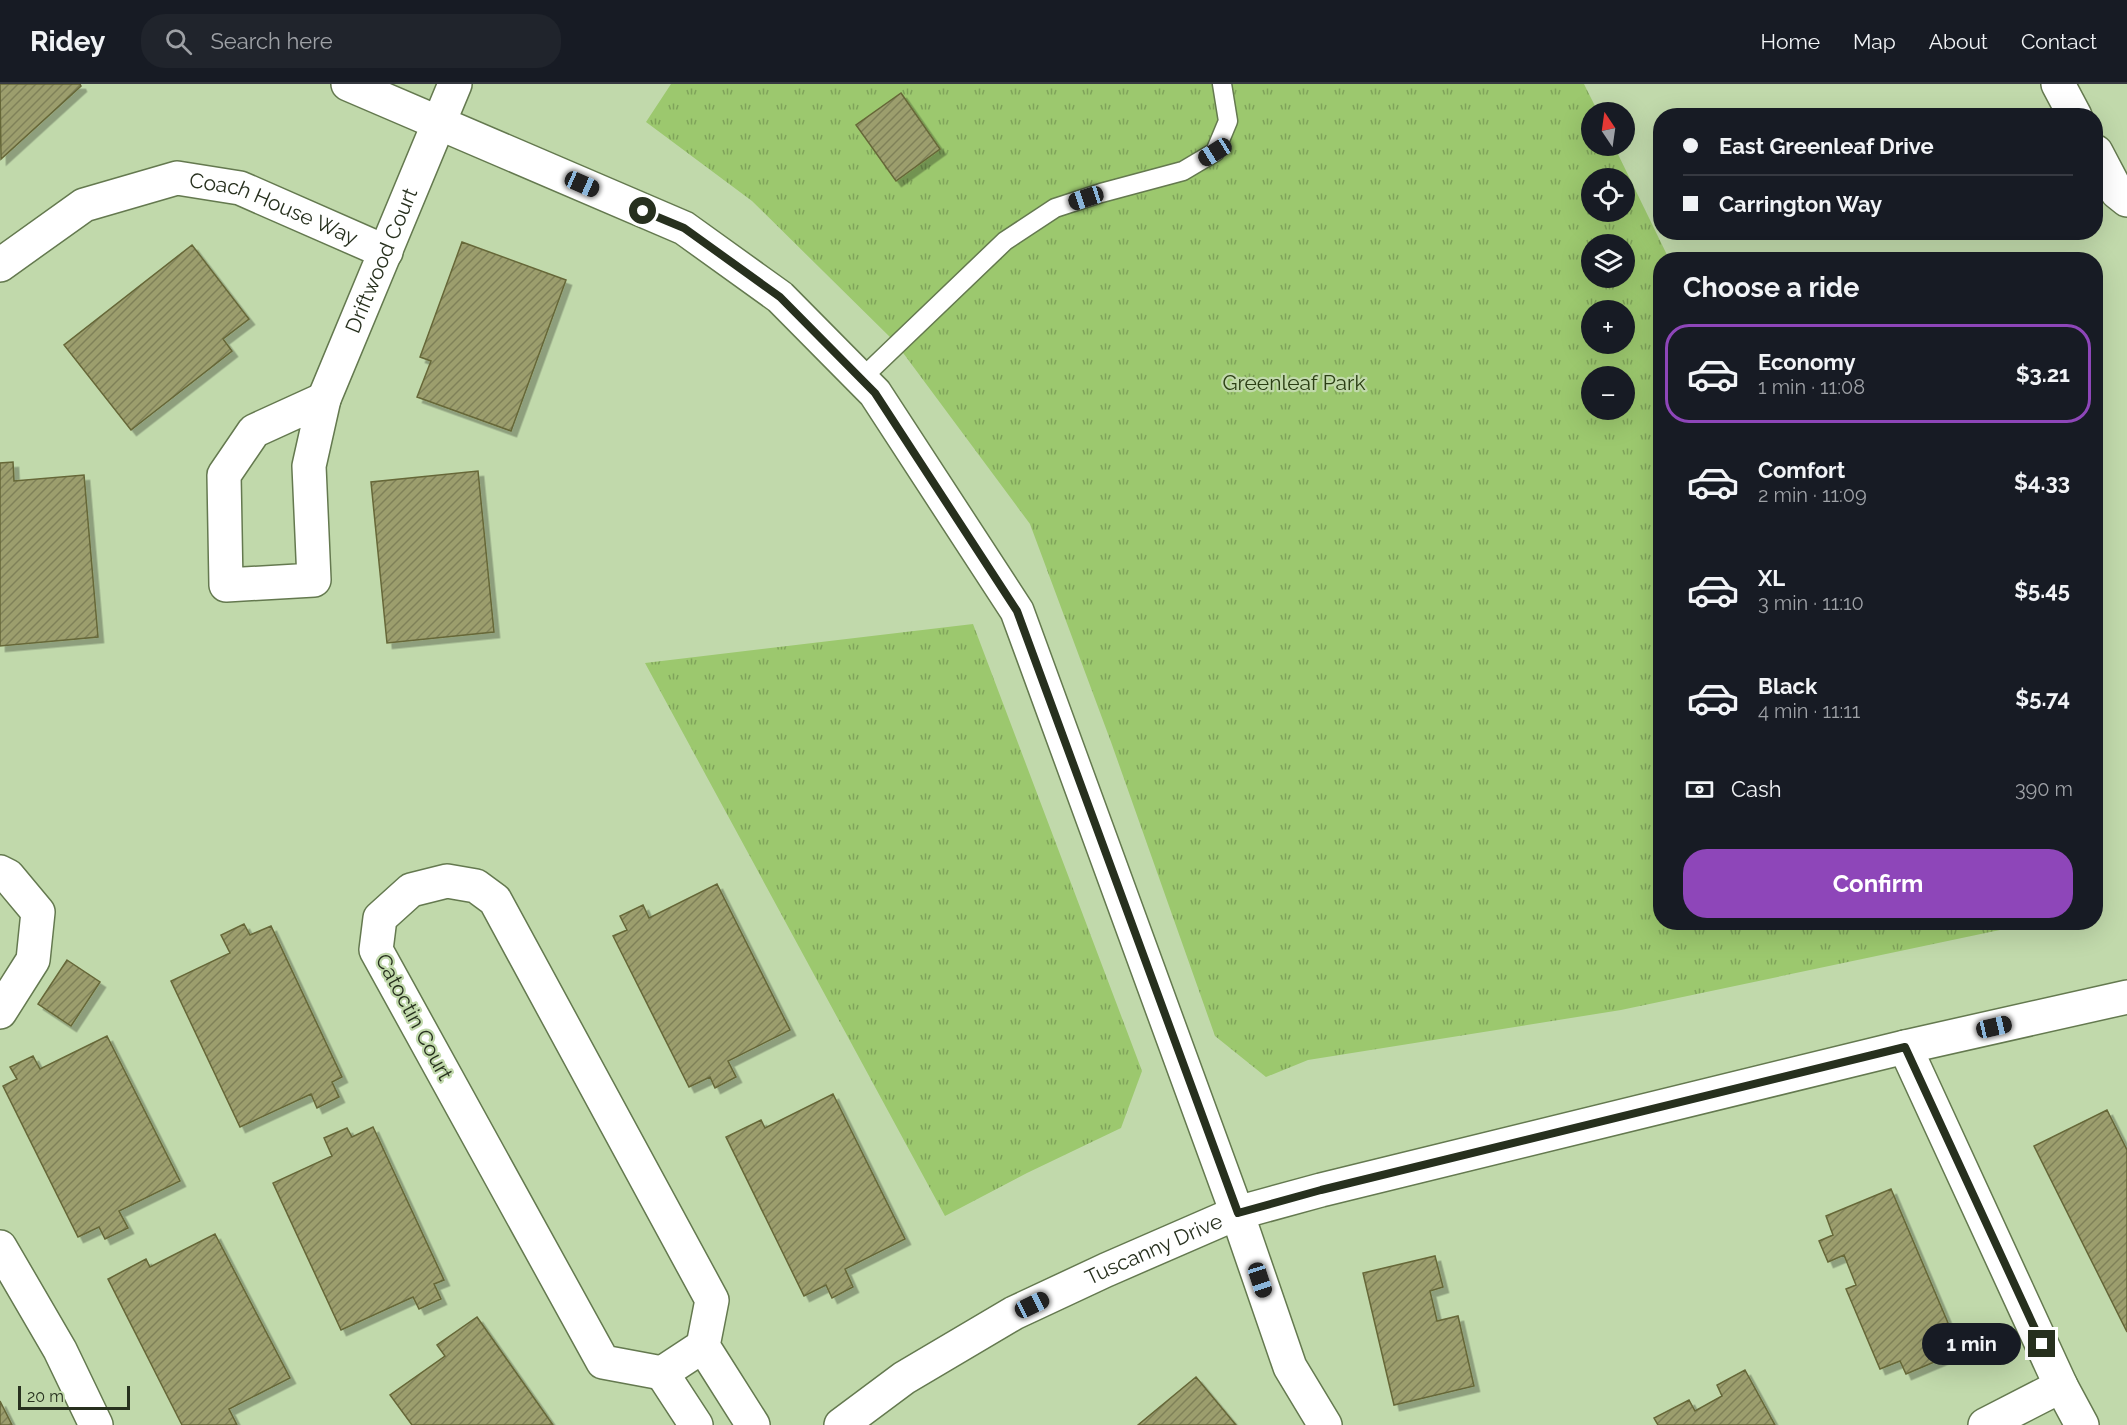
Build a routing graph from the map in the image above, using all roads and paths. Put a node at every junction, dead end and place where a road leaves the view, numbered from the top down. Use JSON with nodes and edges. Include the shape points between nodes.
{"nodes":[{"id":1,"x":348,"y":84,"type":"edge"},
{"id":2,"x":454,"y":84,"type":"edge"},
{"id":3,"x":1222,"y":84,"type":"edge"},
{"id":4,"x":2058,"y":84,"type":"edge"},
{"id":5,"x":2071,"y":108,"type":"edge"},
{"id":6,"x":437,"y":122,"type":"junction"},
{"id":7,"x":2103,"y":165,"type":"edge"},
{"id":8,"x":2127,"y":200,"type":"edge"},
{"id":9,"x":386,"y":252,"type":"junction"},
{"id":10,"x":0,"y":265,"type":"edge"},
{"id":11,"x":861,"y":379,"type":"junction"},
{"id":12,"x":324,"y":399,"type":"junction"},
{"id":13,"x":0,"y":872,"type":"edge"},
{"id":14,"x":2127,"y":997,"type":"edge"},
{"id":15,"x":0,"y":1012,"type":"edge"},
{"id":16,"x":1905,"y":1047,"type":"junction"},
{"id":17,"x":1238,"y":1213,"type":"junction"},
{"id":18,"x":0,"y":1247,"type":"edge"},
{"id":19,"x":703,"y":1346,"type":"junction"},
{"id":20,"x":662,"y":1373,"type":"junction"},
{"id":21,"x":2061,"y":1386,"type":"junction"},
{"id":22,"x":96,"y":1425,"type":"edge"},
{"id":23,"x":696,"y":1425,"type":"edge"},
{"id":24,"x":753,"y":1425,"type":"edge"},
{"id":25,"x":841,"y":1425,"type":"edge"},
{"id":26,"x":1325,"y":1425,"type":"edge"},
{"id":27,"x":1985,"y":1425,"type":"edge"},
{"id":28,"x":2082,"y":1425,"type":"edge"}],
"edges":[{"from":1,"to":6,"type":"street"},
{"from":2,"to":6,"type":"street","name":"Driftwood Court"},
{"from":3,"to":11,"type":"lane","via":[[1228,121],[1215,152],[1184,171],[1055,208],[1005,241]]},
{"from":4,"to":5,"type":"street"},
{"from":6,"to":9,"type":"street","name":"Driftwood Court"},
{"from":6,"to":11,"type":"street","via":[[684,228],[780,297]]},
{"from":7,"to":8,"type":"street","via":[[2117,192]]},
{"from":9,"to":10,"type":"street","name":"Coach House Way","via":[[240,188],[177,178],[84,205]]},
{"from":9,"to":12,"type":"street","name":"Driftwood Court"},
{"from":11,"to":17,"type":"street","via":[[875,393],[1017,611]]},
{"from":12,"to":12,"type":"street","name":"Driftwood Court","via":[[254,431],[224,475],[226,585],[314,580],[309,466]]},
{"from":13,"to":15,"type":"street","via":[[8,876],[38,912],[33,960]]},
{"from":14,"to":16,"type":"street","name":"Tuscanny Drive"},
{"from":16,"to":17,"type":"street","name":"Tuscanny Drive"},
{"from":16,"to":21,"type":"street"},
{"from":17,"to":25,"type":"street","name":"Tuscanny Drive","via":[[1014,1313],[904,1378]]},
{"from":17,"to":26,"type":"street","via":[[1290,1367]]},
{"from":18,"to":22,"type":"street","via":[[60,1350]]},
{"from":19,"to":20,"type":"street"},
{"from":19,"to":20,"type":"street","name":"Catoctin Court","via":[[712,1300],[495,900],[476,886],[447,881],[411,890],[380,918],[376,950],[603,1362]]},
{"from":19,"to":24,"type":"street"},
{"from":20,"to":23,"type":"street"},
{"from":21,"to":27,"type":"street"},
{"from":21,"to":28,"type":"street"}]}
